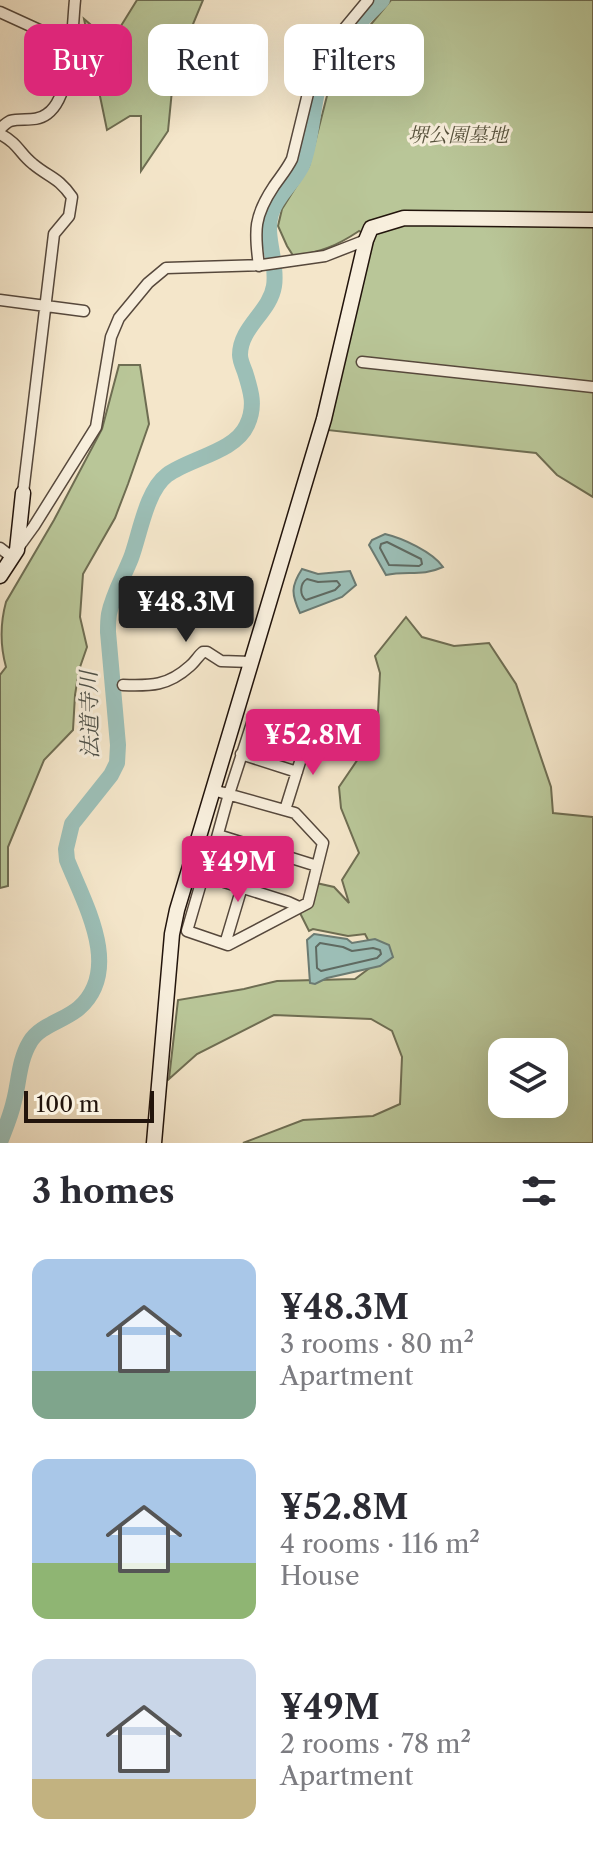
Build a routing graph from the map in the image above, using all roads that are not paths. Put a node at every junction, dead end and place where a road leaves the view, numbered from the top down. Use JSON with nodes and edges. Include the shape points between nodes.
{"nodes":[{"id":1,"x":75,"y":0,"type":"edge"},
{"id":2,"x":368,"y":0,"type":"edge"},
{"id":3,"x":0,"y":12,"type":"edge"},
{"id":4,"x":26,"y":24,"type":"edge"},
{"id":5,"x":72,"y":24,"type":"edge"},
{"id":6,"x":61,"y":96,"type":"edge"},
{"id":7,"x":0,"y":131,"type":"edge"},
{"id":8,"x":593,"y":220,"type":"edge"},
{"id":9,"x":366,"y":240,"type":"junction"},
{"id":10,"x":260,"y":266,"type":"junction"},
{"id":11,"x":0,"y":300,"type":"edge"},
{"id":12,"x":46,"y":305,"type":"junction"},
{"id":13,"x":84,"y":311,"type":"dead end"},
{"id":14,"x":362,"y":362,"type":"dead end"},
{"id":15,"x":593,"y":387,"type":"edge"},
{"id":16,"x":23,"y":493,"type":"joint"},
{"id":17,"x":0,"y":548,"type":"edge"},
{"id":18,"x":15,"y":554,"type":"junction"},
{"id":19,"x":0,"y":576,"type":"edge"},
{"id":20,"x":251,"y":662,"type":"junction"},
{"id":21,"x":123,"y":685,"type":"dead end"},
{"id":22,"x":309,"y":733,"type":"junction"},
{"id":23,"x":347,"y":744,"type":"dead end"},
{"id":24,"x":241,"y":754,"type":"junction"},
{"id":25,"x":297,"y":772,"type":"junction"},
{"id":26,"x":213,"y":790,"type":"junction"},
{"id":27,"x":229,"y":794,"type":"junction"},
{"id":28,"x":285,"y":810,"type":"junction"},
{"id":29,"x":218,"y":835,"type":"junction"},
{"id":30,"x":317,"y":866,"type":"junction"},
{"id":31,"x":199,"y":875,"type":"junction"},
{"id":32,"x":242,"y":887,"type":"junction"},
{"id":33,"x":299,"y":907,"type":"junction"},
{"id":34,"x":225,"y":944,"type":"junction"},
{"id":35,"x":154,"y":1143,"type":"edge"}],
"edges":[{"from":1,"to":5,"type":"street"},
{"from":2,"to":10,"type":"street","via":[[320,58],[312,77],[292,159],[258,215]]},
{"from":3,"to":4,"type":"street"},
{"from":6,"to":7,"type":"street","via":[[46,115],[10,121]]},
{"from":7,"to":12,"type":"street","via":[[72,197],[69,216],[54,234]]},
{"from":8,"to":9,"type":"street","via":[[404,218],[371,228]]},
{"from":9,"to":10,"type":"street","via":[[325,256]]},
{"from":9,"to":20,"type":"street","via":[[324,419]]},
{"from":10,"to":18,"type":"street","via":[[166,268],[148,283],[119,318],[111,337],[96,427]]},
{"from":11,"to":12,"type":"street"},
{"from":12,"to":13,"type":"street"},
{"from":12,"to":16,"type":"street"},
{"from":14,"to":15,"type":"street"},
{"from":16,"to":18,"type":"street"},
{"from":17,"to":18,"type":"street"},
{"from":18,"to":19,"type":"street"},
{"from":20,"to":21,"type":"street","via":[[221,661],[203,652],[159,685]]},
{"from":20,"to":26,"type":"street"},
{"from":22,"to":23,"type":"street"},
{"from":22,"to":24,"type":"street","via":[[254,717]]},
{"from":22,"to":25,"type":"street"},
{"from":24,"to":25,"type":"street"},
{"from":24,"to":27,"type":"street"},
{"from":25,"to":28,"type":"street"},
{"from":26,"to":27,"type":"street"},
{"from":26,"to":31,"type":"street"},
{"from":27,"to":28,"type":"street"},
{"from":27,"to":29,"type":"street"},
{"from":28,"to":30,"type":"street","via":[[295,813],[323,843]]},
{"from":29,"to":30,"type":"street"},
{"from":29,"to":31,"type":"street"},
{"from":30,"to":33,"type":"street","via":[[308,903]]},
{"from":31,"to":32,"type":"street"},
{"from":31,"to":34,"type":"street","via":[[187,931]]},
{"from":31,"to":35,"type":"street","via":[[172,934]]},
{"from":32,"to":33,"type":"street"},
{"from":32,"to":34,"type":"street"},
{"from":33,"to":34,"type":"street"}]}
